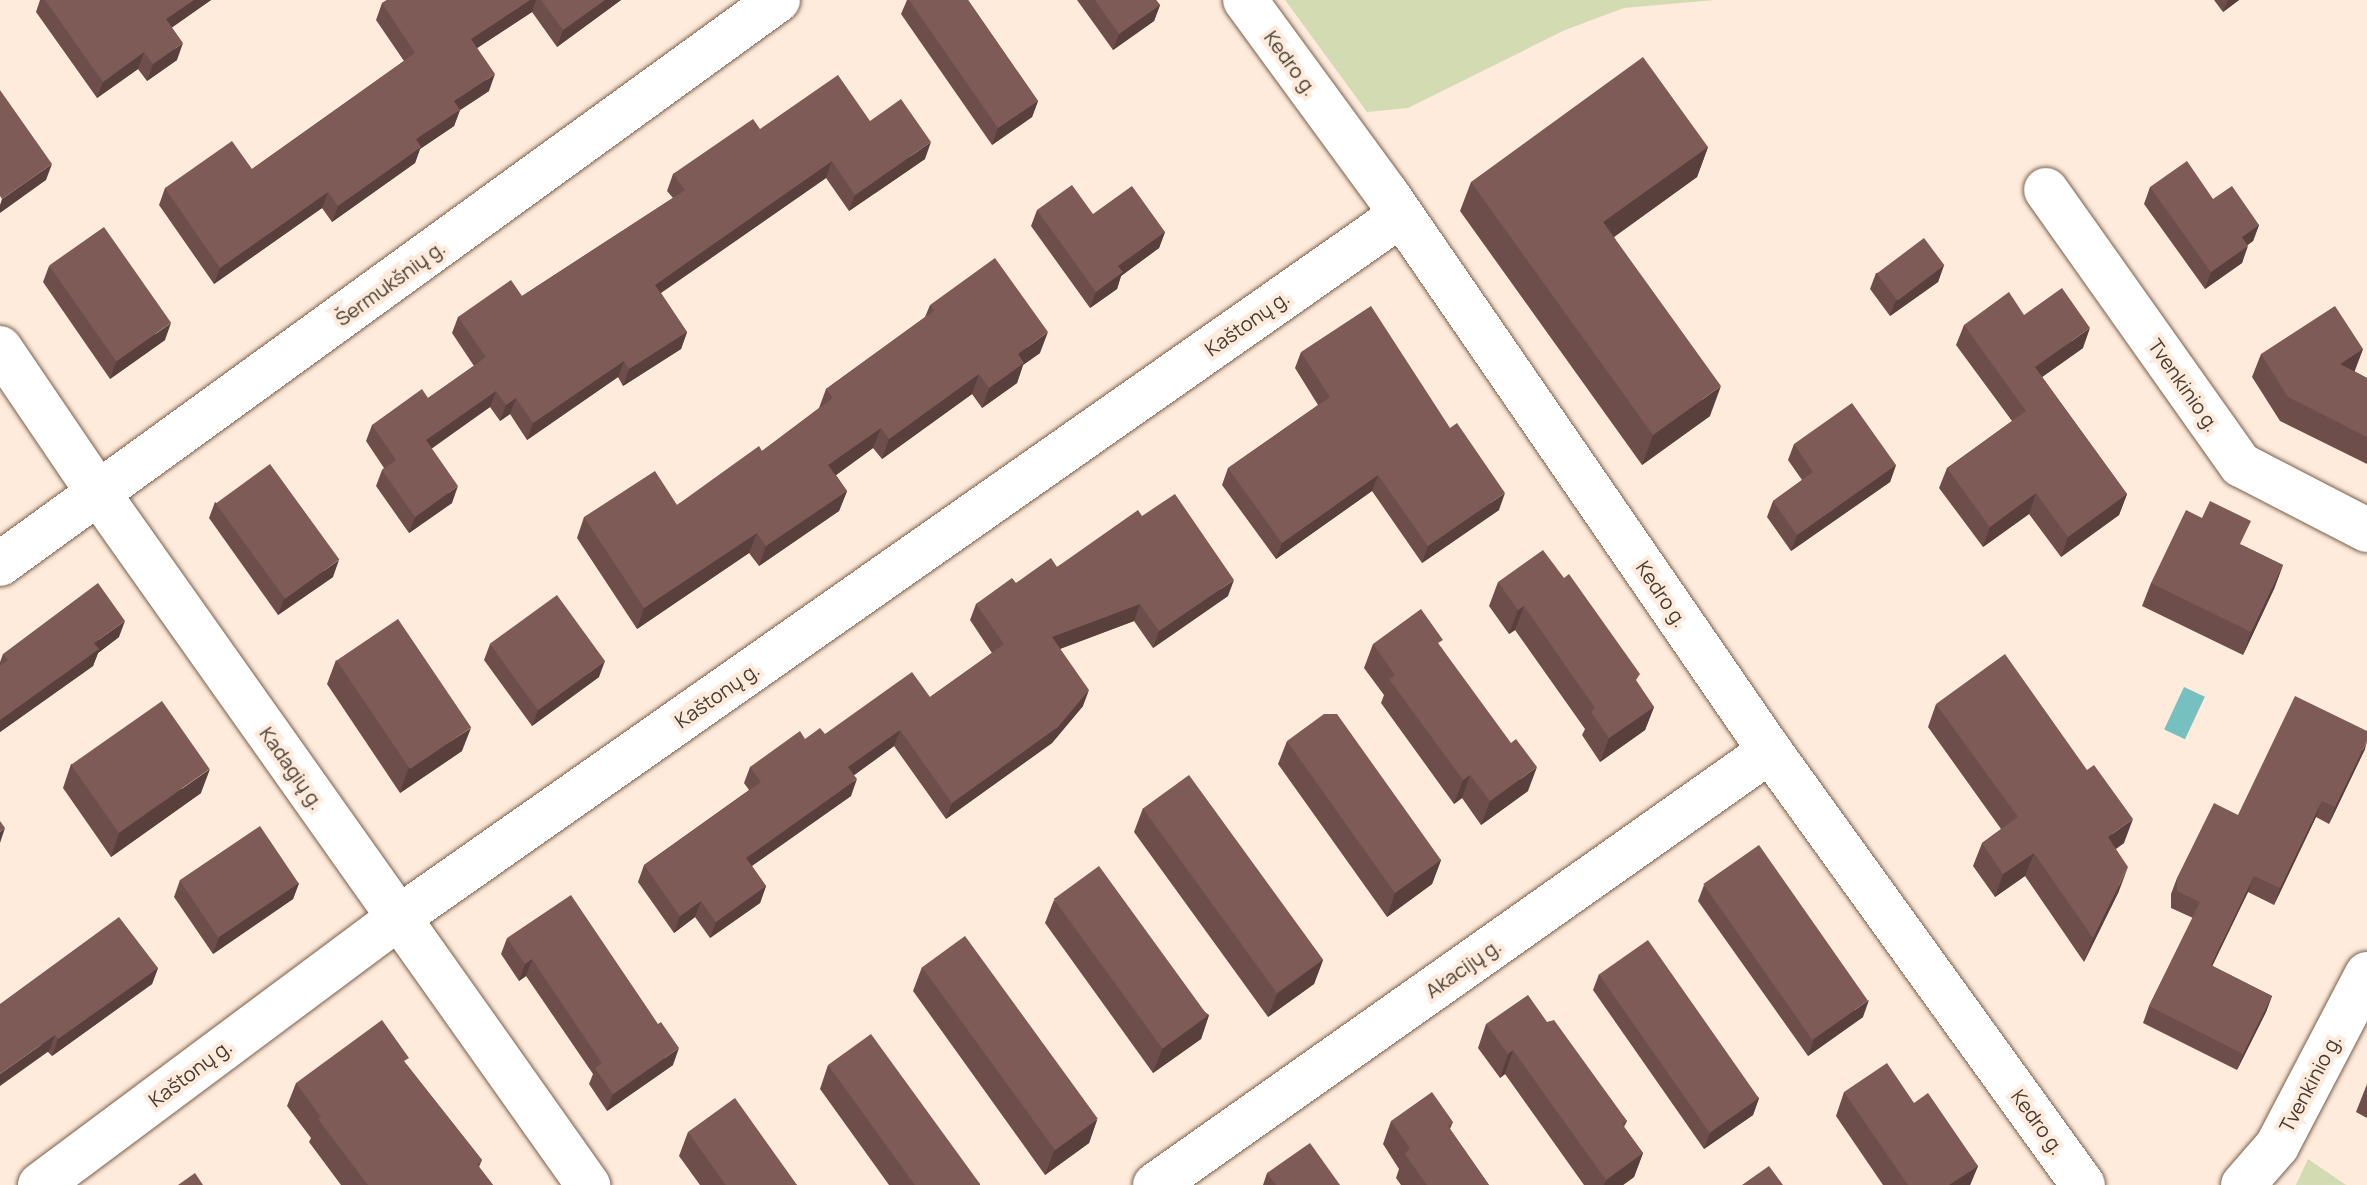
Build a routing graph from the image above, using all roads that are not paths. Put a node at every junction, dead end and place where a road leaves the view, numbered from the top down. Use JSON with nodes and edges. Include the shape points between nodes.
{"nodes":[{"id":1,"x":778,"y":0,"type":"edge"},
{"id":2,"x":1245,"y":0,"type":"edge"},
{"id":3,"x":2046,"y":190,"type":"dead end"},
{"id":4,"x":1401,"y":215,"type":"junction"},
{"id":5,"x":0,"y":348,"type":"edge"},
{"id":6,"x":99,"y":494,"type":"junction"},
{"id":7,"x":2367,"y":530,"type":"edge"},
{"id":8,"x":0,"y":564,"type":"edge"},
{"id":9,"x":1770,"y":751,"type":"junction"},
{"id":10,"x":398,"y":918,"type":"junction"},
{"id":11,"x":2367,"y":974,"type":"edge"},
{"id":12,"x":40,"y":1185,"type":"edge"},
{"id":13,"x":588,"y":1185,"type":"edge"},
{"id":14,"x":1155,"y":1185,"type":"edge"},
{"id":15,"x":2083,"y":1185,"type":"edge"},
{"id":16,"x":2243,"y":1185,"type":"edge"}],
"edges":[{"from":1,"to":6,"type":"street","name":"Šermukšnių g."},
{"from":2,"to":4,"type":"street","name":"Kedro g."},
{"from":3,"to":7,"type":"street","name":"Tvenkinio g.","via":[[2241,465]]},
{"from":4,"to":9,"type":"street","name":"Kedro g."},
{"from":4,"to":10,"type":"street","name":"Kaštonų g."},
{"from":5,"to":6,"type":"street","name":"Kadagių g."},
{"from":6,"to":8,"type":"street","name":"Šermukšnių g."},
{"from":6,"to":10,"type":"street","name":"Kadagių g."},
{"from":9,"to":14,"type":"street","name":"Akacijų g."},
{"from":9,"to":15,"type":"street","name":"Kedro g."},
{"from":10,"to":12,"type":"street","name":"Kaštonų g."},
{"from":10,"to":13,"type":"street","name":"Kadagių g."},
{"from":11,"to":16,"type":"street","name":"Tvenkinio g.","via":[[2277,1146]]}]}
